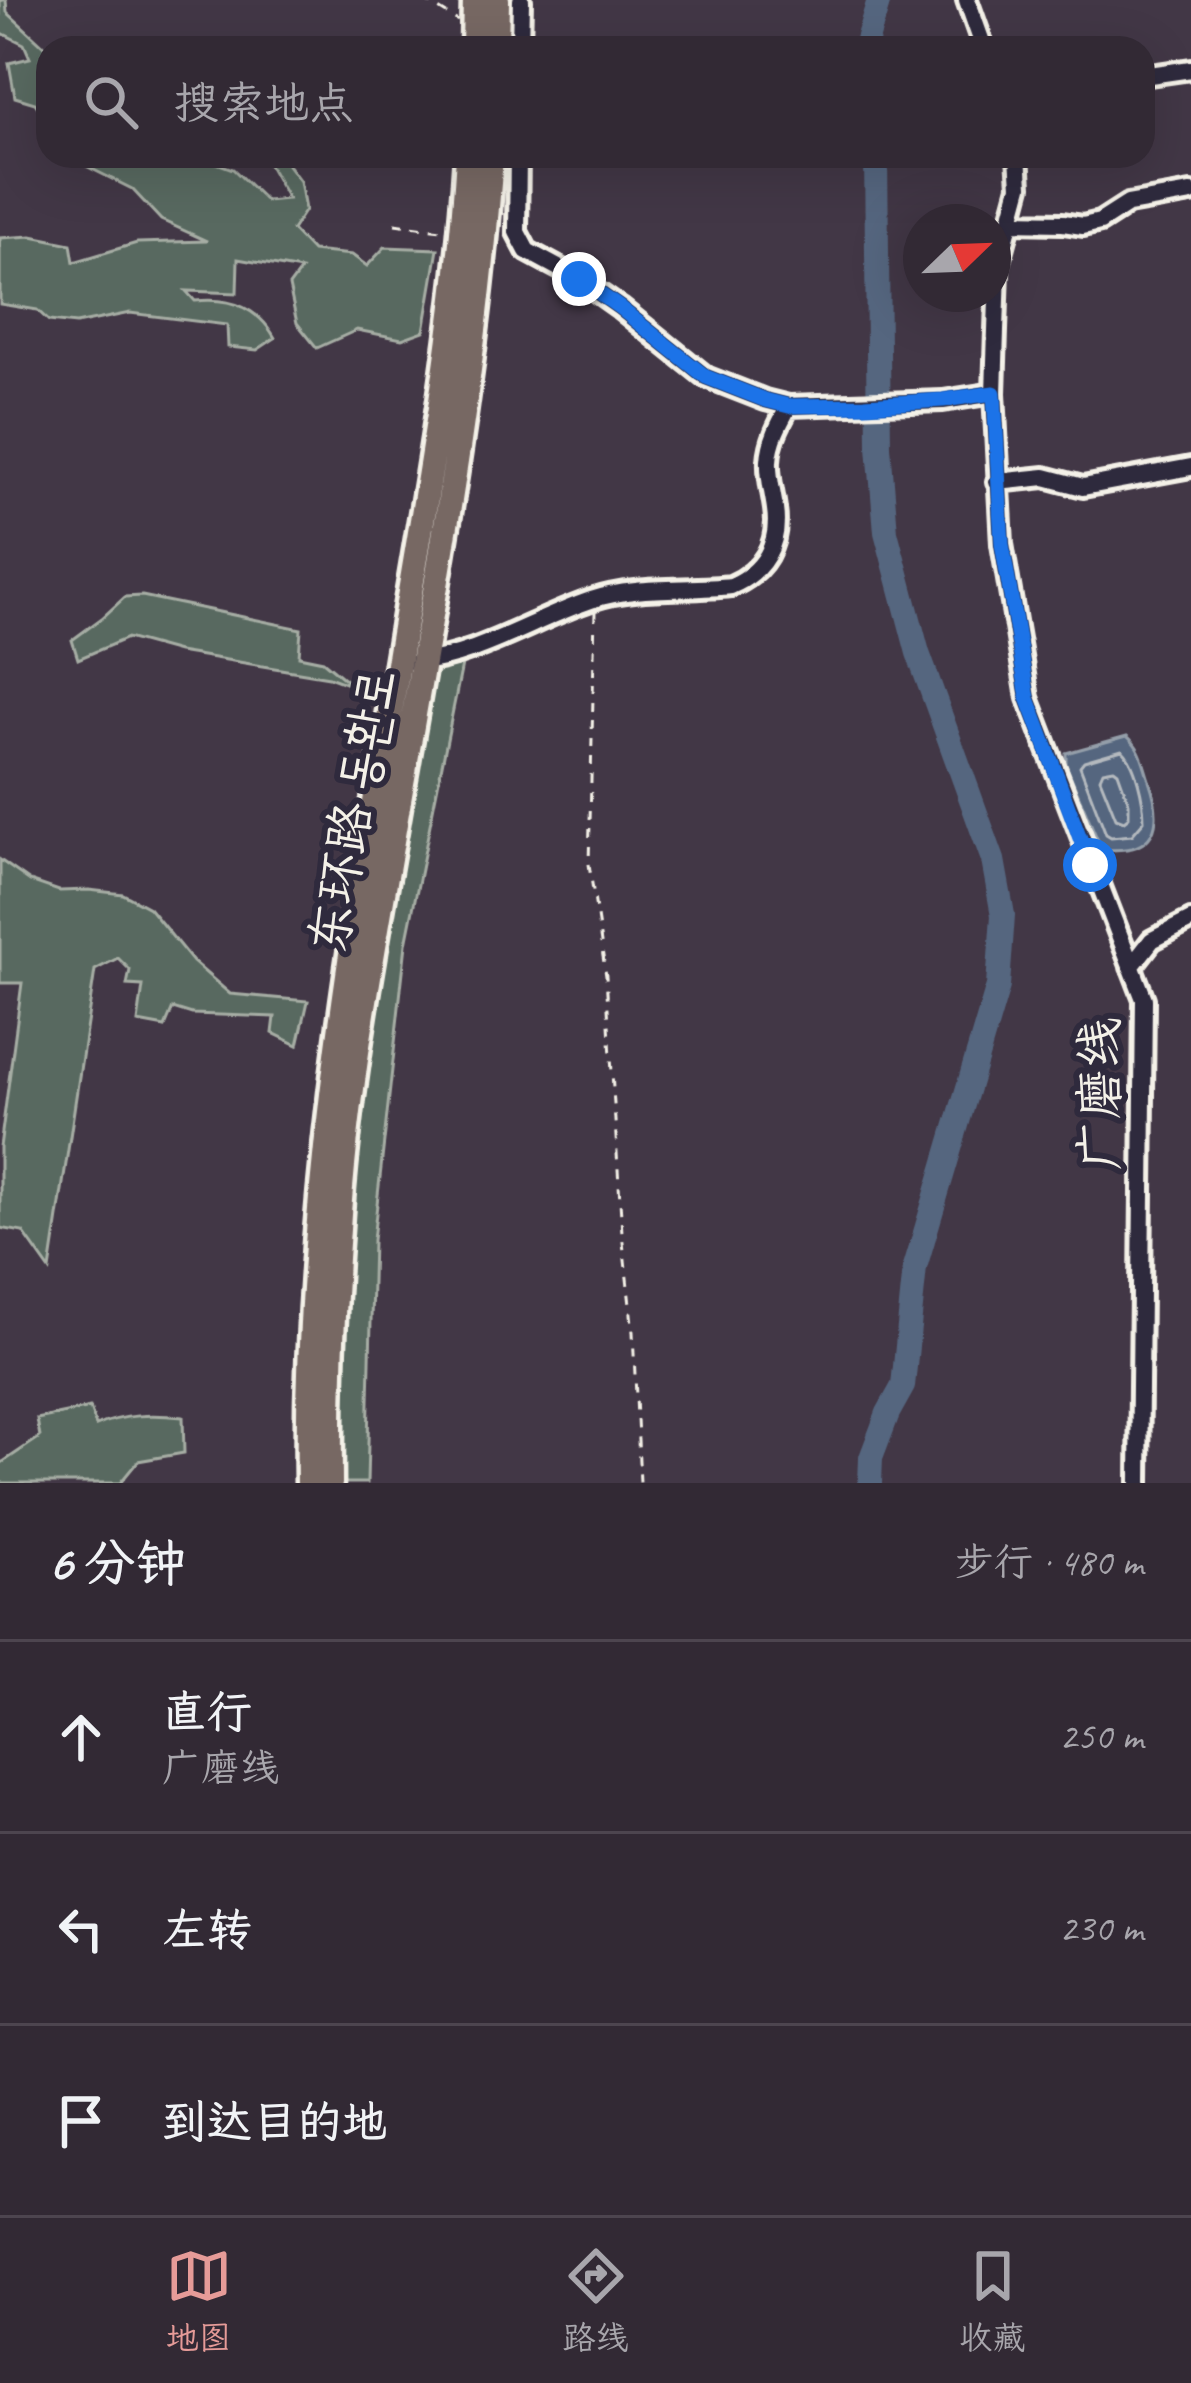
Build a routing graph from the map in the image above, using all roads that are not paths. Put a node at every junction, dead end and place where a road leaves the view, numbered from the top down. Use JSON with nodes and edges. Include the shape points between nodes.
{"nodes":[{"id":1,"x":475,"y":0,"type":"edge"},
{"id":2,"x":497,"y":0,"type":"edge"},
{"id":3,"x":521,"y":0,"type":"edge"},
{"id":4,"x":967,"y":0,"type":"edge"},
{"id":5,"x":475,"y":36,"type":"edge"},
{"id":6,"x":496,"y":36,"type":"edge"},
{"id":7,"x":520,"y":36,"type":"edge"},
{"id":8,"x":980,"y":36,"type":"edge"},
{"id":9,"x":1191,"y":69,"type":"edge"},
{"id":10,"x":1155,"y":74,"type":"edge"},
{"id":11,"x":467,"y":168,"type":"edge"},
{"id":12,"x":490,"y":168,"type":"edge"},
{"id":13,"x":518,"y":168,"type":"edge"},
{"id":14,"x":1019,"y":168,"type":"edge"},
{"id":15,"x":1191,"y":193,"type":"edge"},
{"id":16,"x":1011,"y":218,"type":"edge"},
{"id":17,"x":1011,"y":222,"type":"edge"},
{"id":18,"x":997,"y":312,"type":"edge"},
{"id":19,"x":994,"y":393,"type":"junction"},
{"id":20,"x":789,"y":406,"type":"junction"},
{"id":21,"x":1191,"y":467,"type":"edge"},
{"id":22,"x":997,"y":482,"type":"junction"},
{"id":23,"x":411,"y":664,"type":"junction"},
{"id":24,"x":1191,"y":920,"type":"edge"},
{"id":25,"x":1132,"y":967,"type":"junction"},
{"id":26,"x":309,"y":1483,"type":"edge"},
{"id":27,"x":330,"y":1483,"type":"edge"},
{"id":28,"x":1139,"y":1483,"type":"edge"}],
"edges":[{"from":1,"to":5,"type":"highway"},
{"from":2,"to":6,"type":"highway"},
{"from":3,"to":7,"type":"street"},
{"from":4,"to":8,"type":"street"},
{"from":9,"to":10,"type":"street"},
{"from":11,"to":23,"type":"highway","name":"东环路 동환로"},
{"from":12,"to":23,"type":"highway","name":"东环路 동환로","via":[[476,332]]},
{"from":13,"to":20,"type":"street","via":[[517,232],[527,251],[593,288],[706,377]]},
{"from":14,"to":16,"type":"street","name":"广磨线"},
{"from":15,"to":17,"type":"street","via":[[1128,203],[1083,226]]},
{"from":18,"to":19,"type":"street","name":"广磨线"},
{"from":19,"to":20,"type":"street"},
{"from":19,"to":22,"type":"street","name":"广磨线"},
{"from":20,"to":23,"type":"street","via":[[769,460],[776,513],[770,554],[747,579],[595,598],[475,650]]},
{"from":21,"to":22,"type":"street","via":[[1083,487],[1045,477]]},
{"from":22,"to":25,"type":"street","name":"广磨线","via":[[1028,698]]},
{"from":23,"to":26,"type":"highway","name":"东环路 동환로","via":[[368,845],[330,1108],[310,1341]]},
{"from":23,"to":27,"type":"highway","name":"东环路 동환로","via":[[338,1226]]},
{"from":24,"to":25,"type":"street","via":[[1152,940]]},
{"from":25,"to":28,"type":"street","name":"广磨线","via":[[1144,999]]}]}
